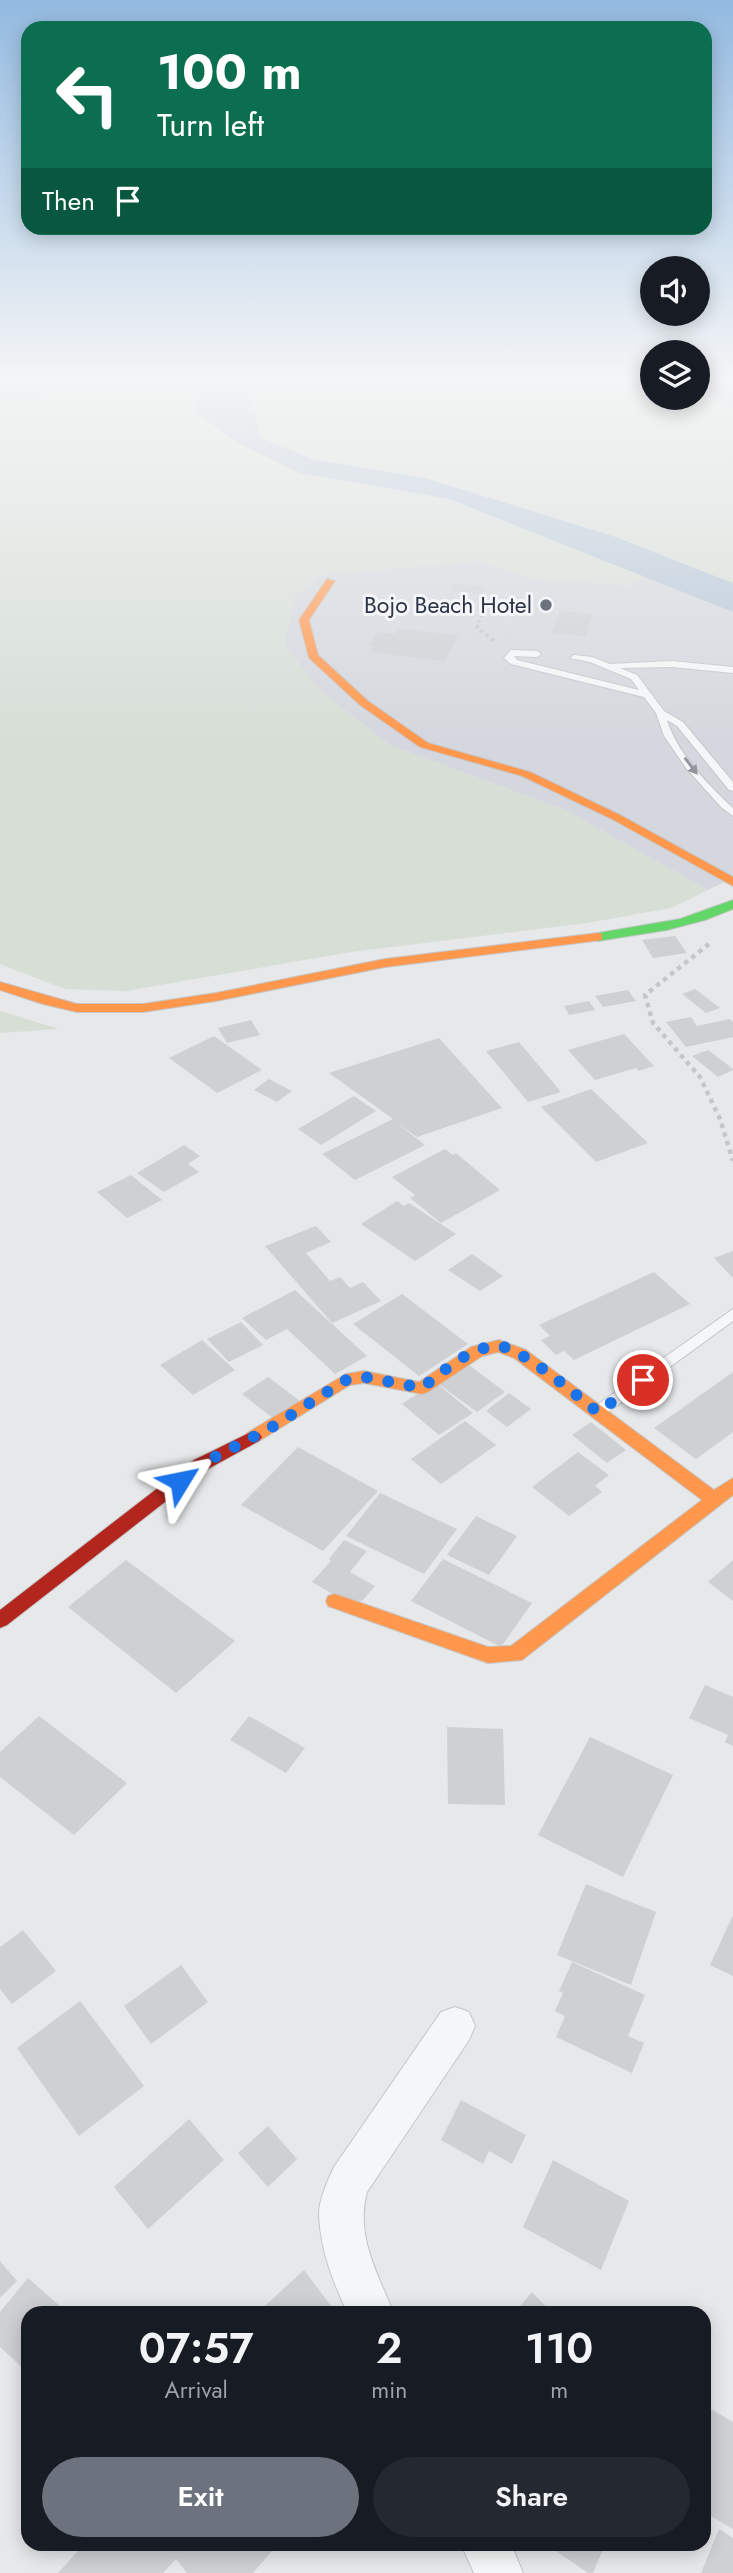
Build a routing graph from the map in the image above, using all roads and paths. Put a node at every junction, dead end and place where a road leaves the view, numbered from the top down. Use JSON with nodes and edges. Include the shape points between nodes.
{"nodes":[{"id":1,"x":330,"y":581,"type":"dead end"},
{"id":2,"x":482,"y":615,"type":"dead end"},
{"id":3,"x":511,"y":653,"type":"junction"},
{"id":4,"x":537,"y":654,"type":"dead end"},
{"id":5,"x":574,"y":658,"type":"dead end"},
{"id":6,"x":608,"y":666,"type":"junction"},
{"id":7,"x":733,"y":670,"type":"edge"},
{"id":8,"x":586,"y":680,"type":"junction"},
{"id":9,"x":648,"y":695,"type":"junction"},
{"id":10,"x":661,"y":713,"type":"junction"},
{"id":11,"x":733,"y":788,"type":"edge"},
{"id":12,"x":733,"y":813,"type":"edge"},
{"id":13,"x":733,"y":882,"type":"edge"},
{"id":14,"x":733,"y":904,"type":"edge"},
{"id":15,"x":713,"y":916,"type":"junction"},
{"id":16,"x":0,"y":986,"type":"edge"},
{"id":17,"x":733,"y":1161,"type":"edge"},
{"id":18,"x":733,"y":1314,"type":"edge"},
{"id":19,"x":598,"y":1412,"type":"junction"},
{"id":20,"x":733,"y":1485,"type":"edge"},
{"id":21,"x":715,"y":1500,"type":"junction"},
{"id":22,"x":335,"y":1601,"type":"dead end"},
{"id":23,"x":0,"y":1620,"type":"edge"},
{"id":24,"x":456,"y":2026,"type":"dead end"},
{"id":25,"x":368,"y":2306,"type":"edge"},
{"id":26,"x":488,"y":2551,"type":"edge"},
{"id":27,"x":499,"y":2573,"type":"edge"}],
"edges":[{"from":1,"to":13,"type":"street","via":[[304,620],[313,656],[364,703],[424,745],[526,774],[616,817]]},
{"from":2,"to":3,"type":"path","via":[[477,628]]},
{"from":3,"to":4,"type":"lane"},
{"from":3,"to":8,"type":"lane","via":[[508,658],[514,662]]},
{"from":5,"to":6,"type":"lane"},
{"from":6,"to":7,"type":"lane","via":[[645,662]]},
{"from":6,"to":8,"type":"lane"},
{"from":6,"to":9,"type":"lane","via":[[634,677]]},
{"from":8,"to":9,"type":"lane"},
{"from":9,"to":10,"type":"lane"},
{"from":10,"to":11,"type":"lane","via":[[681,724]]},
{"from":10,"to":12,"type":"lane","one_way":true,"via":[[663,728]]},
{"from":14,"to":15,"type":"street"},
{"from":15,"to":16,"type":"street","via":[[610,935],[357,967],[219,996],[112,1008],[42,1001]]},
{"from":15,"to":17,"type":"path","via":[[717,938],[645,996],[653,1023],[700,1077]]},
{"from":18,"to":19,"type":"lane"},
{"from":19,"to":21,"type":"street"},
{"from":19,"to":23,"type":"street","via":[[520,1354],[499,1346],[477,1351],[422,1388],[364,1377],[346,1380],[200,1465]]},
{"from":20,"to":21,"type":"street"},
{"from":21,"to":22,"type":"street","via":[[515,1654],[488,1655]]},
{"from":24,"to":25,"type":"street","via":[[349,2182],[340,2212],[350,2269]]},
{"from":26,"to":27,"type":"street"}]}
